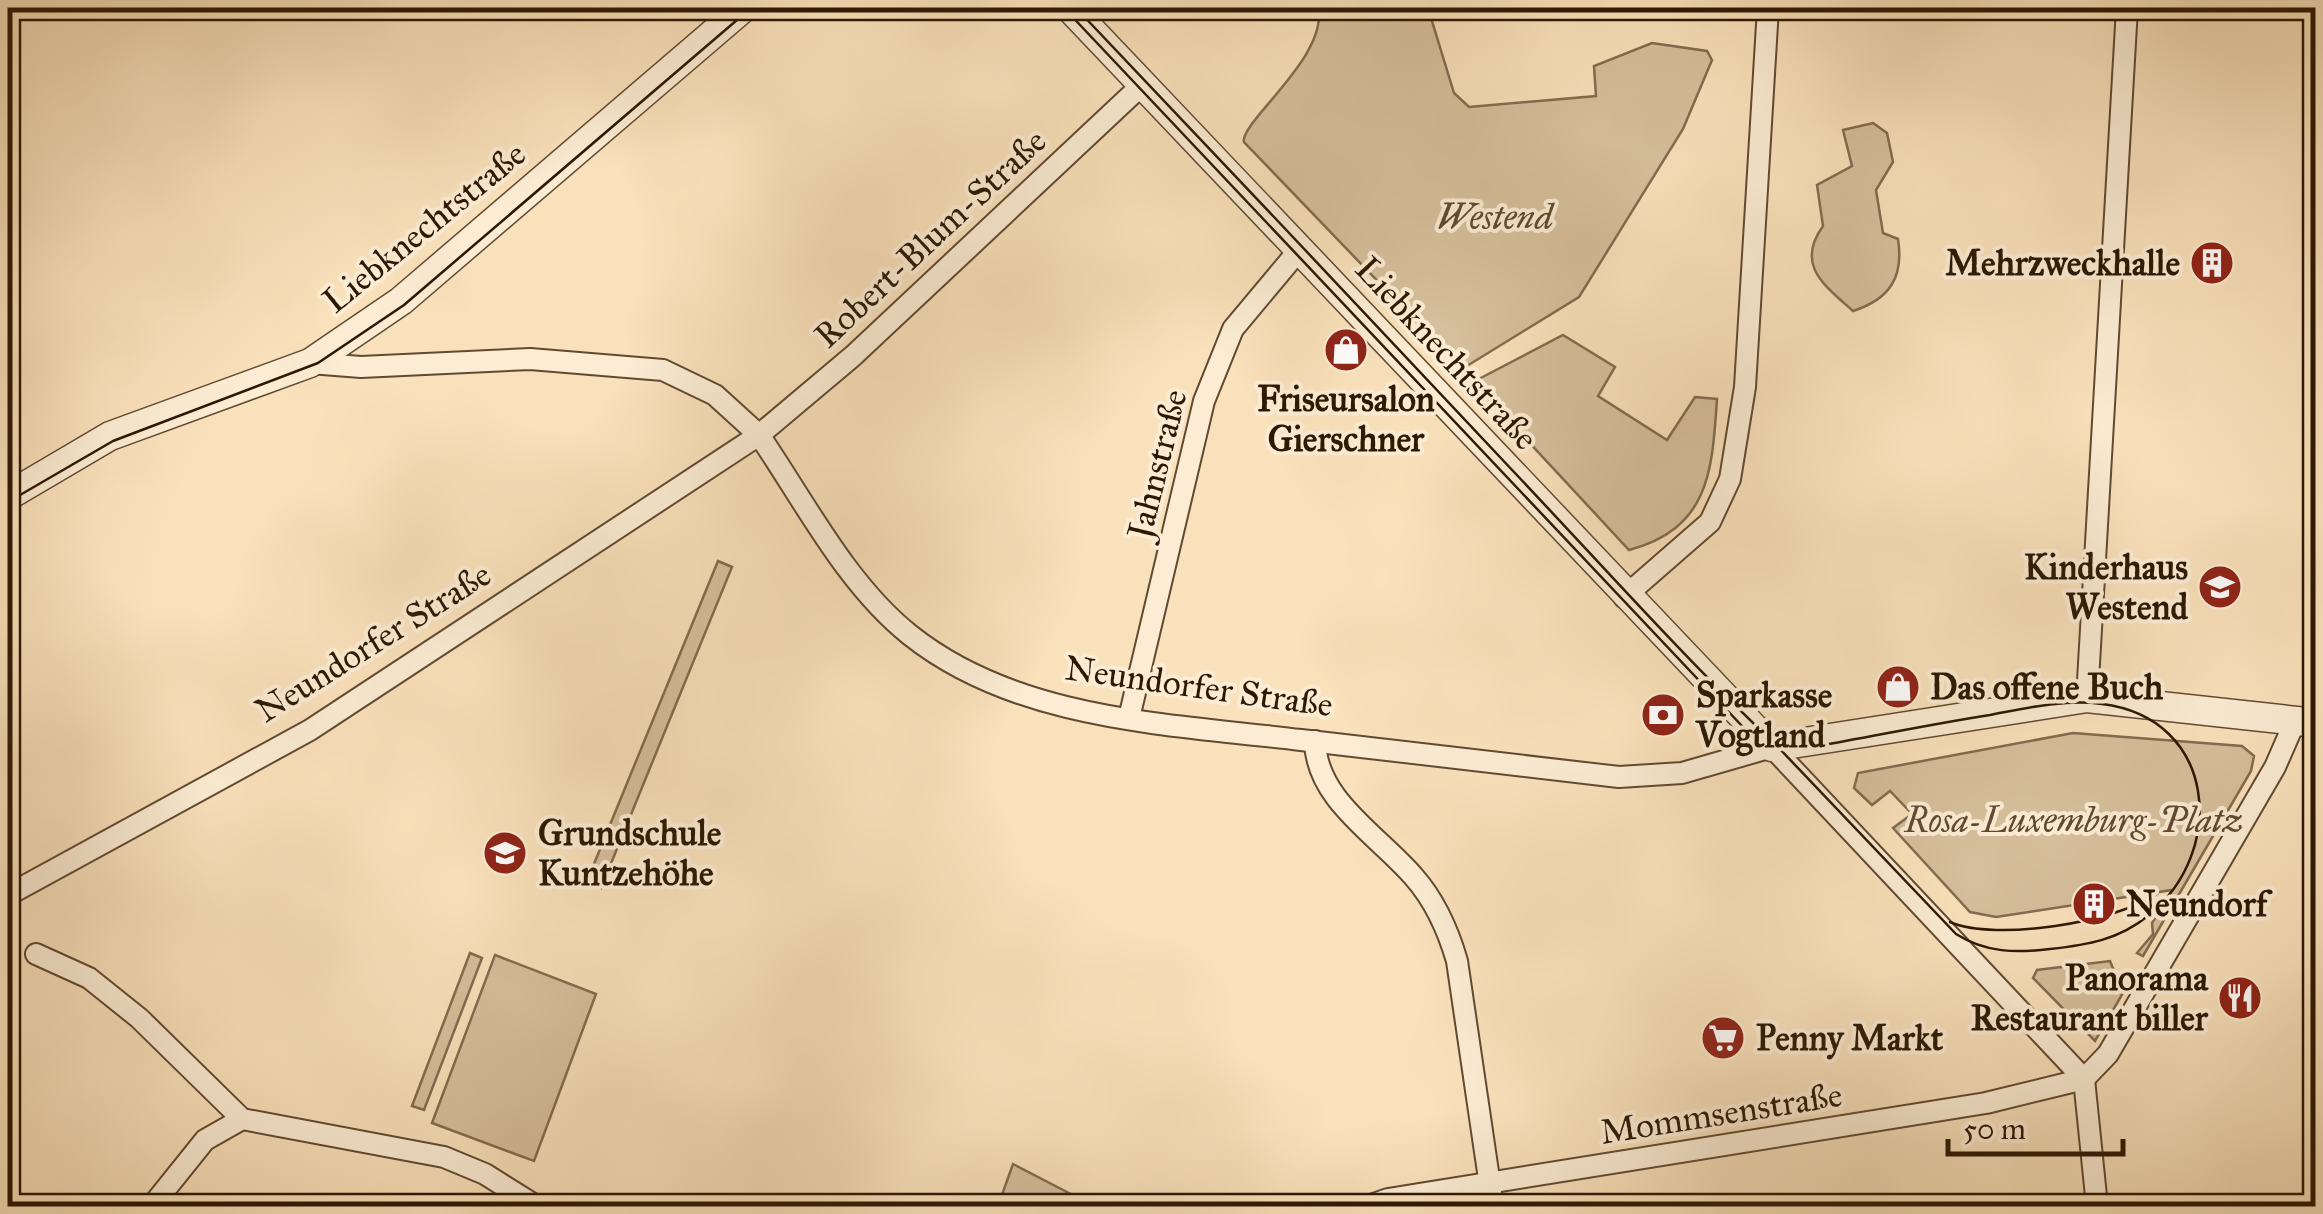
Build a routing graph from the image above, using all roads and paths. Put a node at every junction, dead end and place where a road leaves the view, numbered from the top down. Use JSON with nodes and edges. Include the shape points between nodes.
{"nodes":[{"id":1,"x":744,"y":8,"type":"edge"},
{"id":2,"x":1070,"y":8,"type":"edge"},
{"id":3,"x":1768,"y":8,"type":"edge"},
{"id":4,"x":2127,"y":8,"type":"edge"},
{"id":5,"x":1143,"y":84,"type":"junction"},
{"id":6,"x":1299,"y":250,"type":"junction"},
{"id":7,"x":310,"y":362,"type":"junction"},
{"id":8,"x":759,"y":435,"type":"junction"},
{"id":9,"x":8,"y":496,"type":"edge"},
{"id":10,"x":1624,"y":596,"type":"junction"},
{"id":11,"x":2087,"y":698,"type":"junction"},
{"id":12,"x":1129,"y":718,"type":"junction"},
{"id":13,"x":2306,"y":721,"type":"edge"},
{"id":14,"x":1315,"y":741,"type":"junction"},
{"id":15,"x":1772,"y":747,"type":"junction"},
{"id":16,"x":8,"y":895,"type":"edge"},
{"id":17,"x":36,"y":954,"type":"dead end"},
{"id":18,"x":2084,"y":1080,"type":"junction"},
{"id":19,"x":242,"y":1120,"type":"junction"},
{"id":20,"x":1490,"y":1184,"type":"junction"},
{"id":21,"x":152,"y":1206,"type":"edge"},
{"id":22,"x":536,"y":1206,"type":"edge"},
{"id":23,"x":1368,"y":1206,"type":"edge"},
{"id":24,"x":1494,"y":1206,"type":"edge"},
{"id":25,"x":2097,"y":1206,"type":"edge"}],
"edges":[{"from":1,"to":7,"type":"street","name":"Liebknechtstraße","via":[[401,301]]},
{"from":2,"to":5,"type":"street","name":"Liebknechtstraße"},
{"from":3,"to":10,"type":"street","via":[[1745,387],[1730,478],[1710,522]]},
{"from":4,"to":11,"type":"street"},
{"from":5,"to":6,"type":"street","name":"Liebknechtstraße"},
{"from":5,"to":8,"type":"street","name":"Robert-Blum-Straße","via":[[853,356]]},
{"from":6,"to":10,"type":"street","name":"Liebknechtstraße"},
{"from":6,"to":12,"type":"street","name":"Jahnstraße","via":[[1232,330],[1204,402]]},
{"from":7,"to":8,"type":"street","via":[[362,367],[530,359],[663,370],[715,395]]},
{"from":7,"to":9,"type":"street","name":"Liebknechtstraße","via":[[110,436]]},
{"from":8,"to":12,"type":"street","name":"Neundorfer Straße","via":[[866,594],[906,632],[960,667],[1046,702]]},
{"from":8,"to":16,"type":"street","name":"Neundorfer Straße","via":[[310,730]]},
{"from":10,"to":15,"type":"street","name":"Liebknechtstraße"},
{"from":11,"to":13,"type":"street","name":"Neundorfer Straße"},
{"from":11,"to":15,"type":"street","name":"Neundorfer Straße"},
{"from":12,"to":14,"type":"street","name":"Neundorfer Straße"},
{"from":13,"to":18,"type":"street","via":[[2108,1054]]},
{"from":14,"to":15,"type":"street","name":"Neundorfer Straße","via":[[1619,777],[1682,773]]},
{"from":14,"to":20,"type":"street","via":[[1320,776],[1416,878],[1449,935]]},
{"from":15,"to":18,"type":"street"},
{"from":17,"to":19,"type":"street","via":[[89,978],[139,1018]]},
{"from":18,"to":20,"type":"street","name":"Mommsenstraße","via":[[1986,1103]]},
{"from":18,"to":25,"type":"street"},
{"from":19,"to":21,"type":"street","via":[[205,1140]]},
{"from":19,"to":22,"type":"street","via":[[444,1157]]},
{"from":20,"to":23,"type":"street","name":"Mommsenstraße"},
{"from":20,"to":24,"type":"street"}]}
